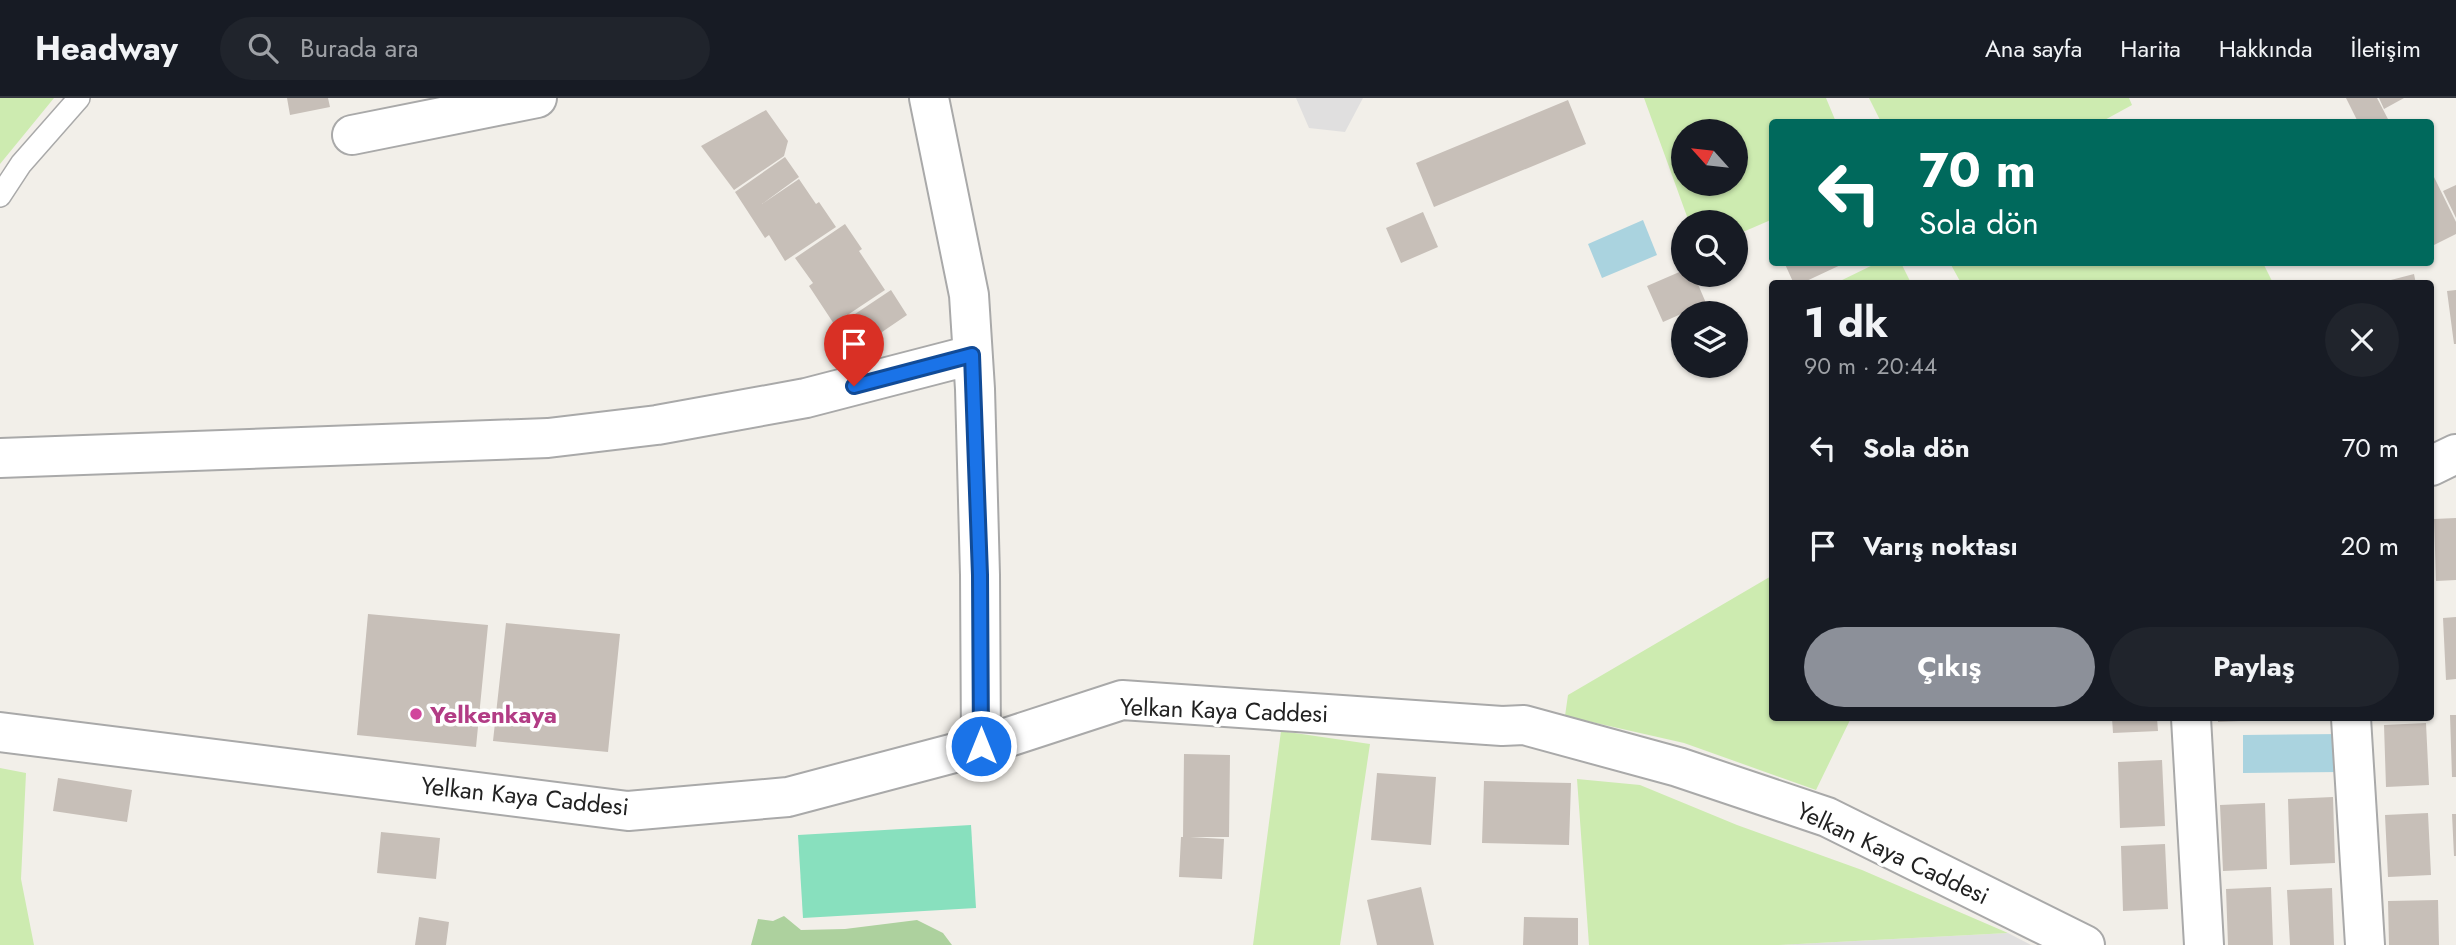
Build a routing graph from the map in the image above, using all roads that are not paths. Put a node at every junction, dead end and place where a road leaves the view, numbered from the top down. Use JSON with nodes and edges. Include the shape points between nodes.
{"nodes":[{"id":1,"x":79,"y":98,"type":"edge"},
{"id":2,"x":537,"y":98,"type":"edge"},
{"id":3,"x":929,"y":98,"type":"edge"},
{"id":4,"x":352,"y":135,"type":"dead end"},
{"id":5,"x":0,"y":196,"type":"edge"},
{"id":6,"x":972,"y":355,"type":"junction"},
{"id":7,"x":2456,"y":454,"type":"edge"},
{"id":8,"x":0,"y":458,"type":"edge"},
{"id":9,"x":2434,"y":465,"type":"edge"},
{"id":10,"x":2191,"y":721,"type":"edge"},
{"id":11,"x":2351,"y":721,"type":"edge"},
{"id":12,"x":0,"y":732,"type":"edge"},
{"id":13,"x":981,"y":746,"type":"junction"},
{"id":14,"x":2085,"y":945,"type":"edge"},
{"id":15,"x":2204,"y":945,"type":"edge"},
{"id":16,"x":2365,"y":945,"type":"edge"}],
"edges":[{"from":1,"to":5,"type":"lane","via":[[21,163]]},
{"from":2,"to":4,"type":"street"},
{"from":3,"to":6,"type":"street","via":[[969,295]]},
{"from":6,"to":8,"type":"street","via":[[806,398],[657,425],[548,438]]},
{"from":6,"to":13,"type":"street"},
{"from":7,"to":9,"type":"street"},
{"from":10,"to":15,"type":"street"},
{"from":11,"to":16,"type":"street"},
{"from":12,"to":13,"type":"street","name":"Yelkan Kaya Caddesi","via":[[628,811],[788,797]]},
{"from":13,"to":14,"type":"street","name":"Yelkan Kaya Caddesi","via":[[1122,700],[1524,725],[1678,767],[1827,817]]}]}
